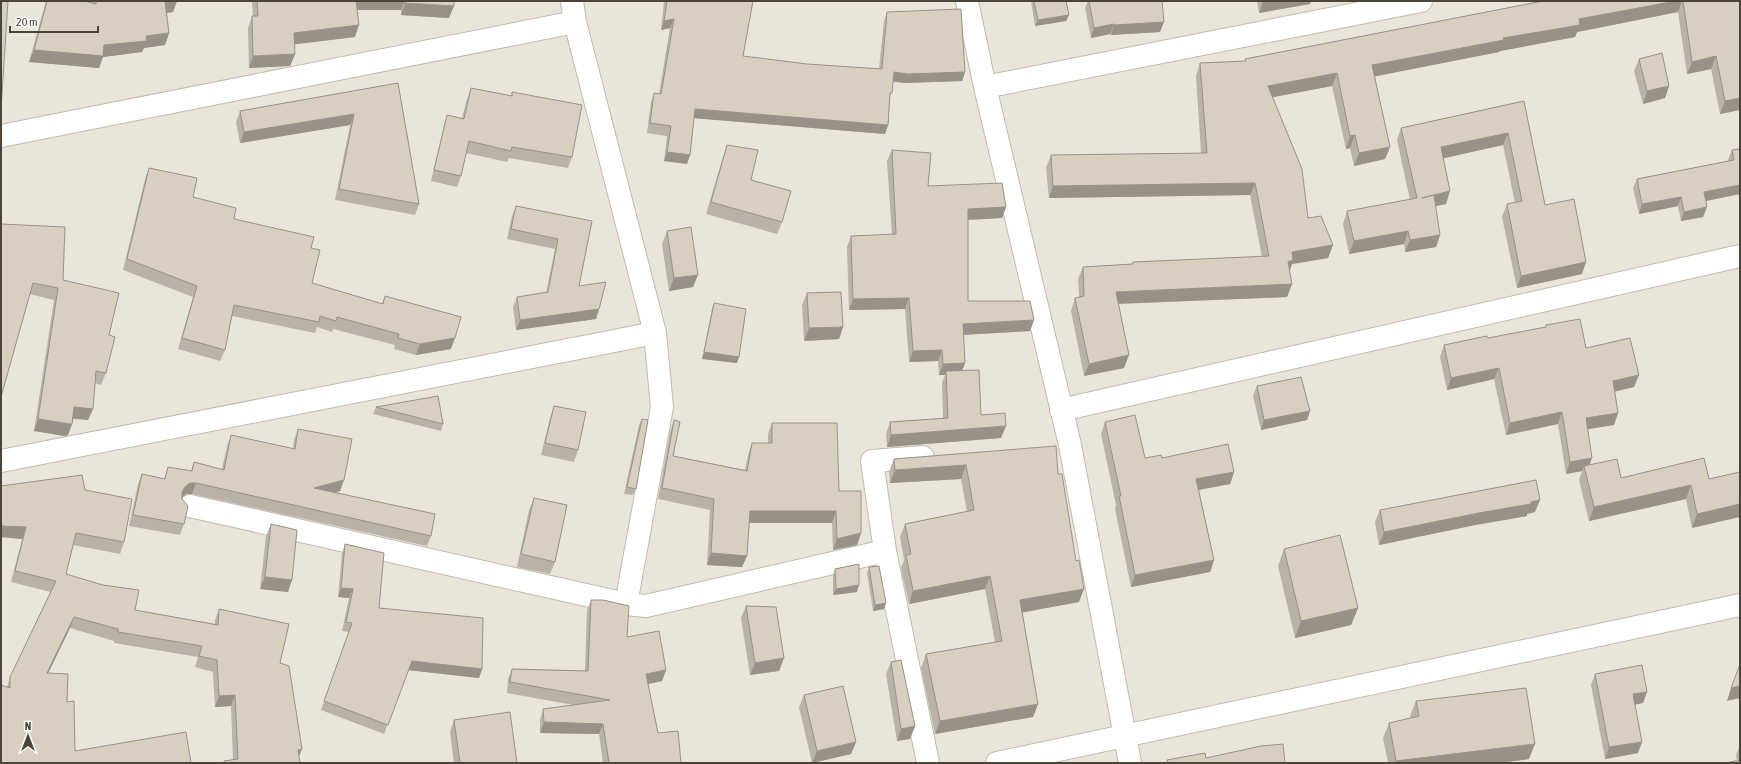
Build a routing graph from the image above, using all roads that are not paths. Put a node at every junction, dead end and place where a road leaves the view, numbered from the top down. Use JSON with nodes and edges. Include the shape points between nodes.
{"nodes":[{"id":1,"x":967,"y":1,"type":"edge"},
{"id":2,"x":1422,"y":1,"type":"edge"},
{"id":3,"x":574,"y":11,"type":"edge"},
{"id":4,"x":985,"y":87,"type":"junction"},
{"id":5,"x":1,"y":136,"type":"edge"},
{"id":6,"x":1740,"y":256,"type":"edge"},
{"id":7,"x":655,"y":333,"type":"junction"},
{"id":8,"x":1062,"y":410,"type":"junction"},
{"id":9,"x":1070,"y":445,"type":"junction"},
{"id":10,"x":1046,"y":447,"type":"edge"},
{"id":11,"x":943,"y":455,"type":"edge"},
{"id":12,"x":1,"y":461,"type":"edge"},
{"id":13,"x":190,"y":506,"type":"dead end"},
{"id":14,"x":885,"y":551,"type":"junction"},
{"id":15,"x":626,"y":604,"type":"junction"},
{"id":16,"x":1740,"y":605,"type":"edge"},
{"id":17,"x":1124,"y":735,"type":"junction"},
{"id":18,"x":928,"y":763,"type":"edge"},
{"id":19,"x":997,"y":763,"type":"edge"},
{"id":20,"x":1130,"y":763,"type":"edge"}],
"edges":[{"from":1,"to":4,"type":"street"},
{"from":2,"to":4,"type":"street"},
{"from":3,"to":5,"type":"street"},
{"from":3,"to":7,"type":"street"},
{"from":4,"to":8,"type":"street"},
{"from":6,"to":8,"type":"street"},
{"from":7,"to":12,"type":"street"},
{"from":7,"to":15,"type":"street","via":[[662,407]]},
{"from":8,"to":9,"type":"street"},
{"from":9,"to":10,"type":"street"},
{"from":9,"to":17,"type":"street"},
{"from":11,"to":14,"type":"street","via":[[872,461]]},
{"from":13,"to":15,"type":"street"},
{"from":14,"to":15,"type":"street","via":[[646,606]]},
{"from":14,"to":18,"type":"street"},
{"from":16,"to":17,"type":"street"},
{"from":17,"to":19,"type":"street"},
{"from":17,"to":20,"type":"street"}]}
